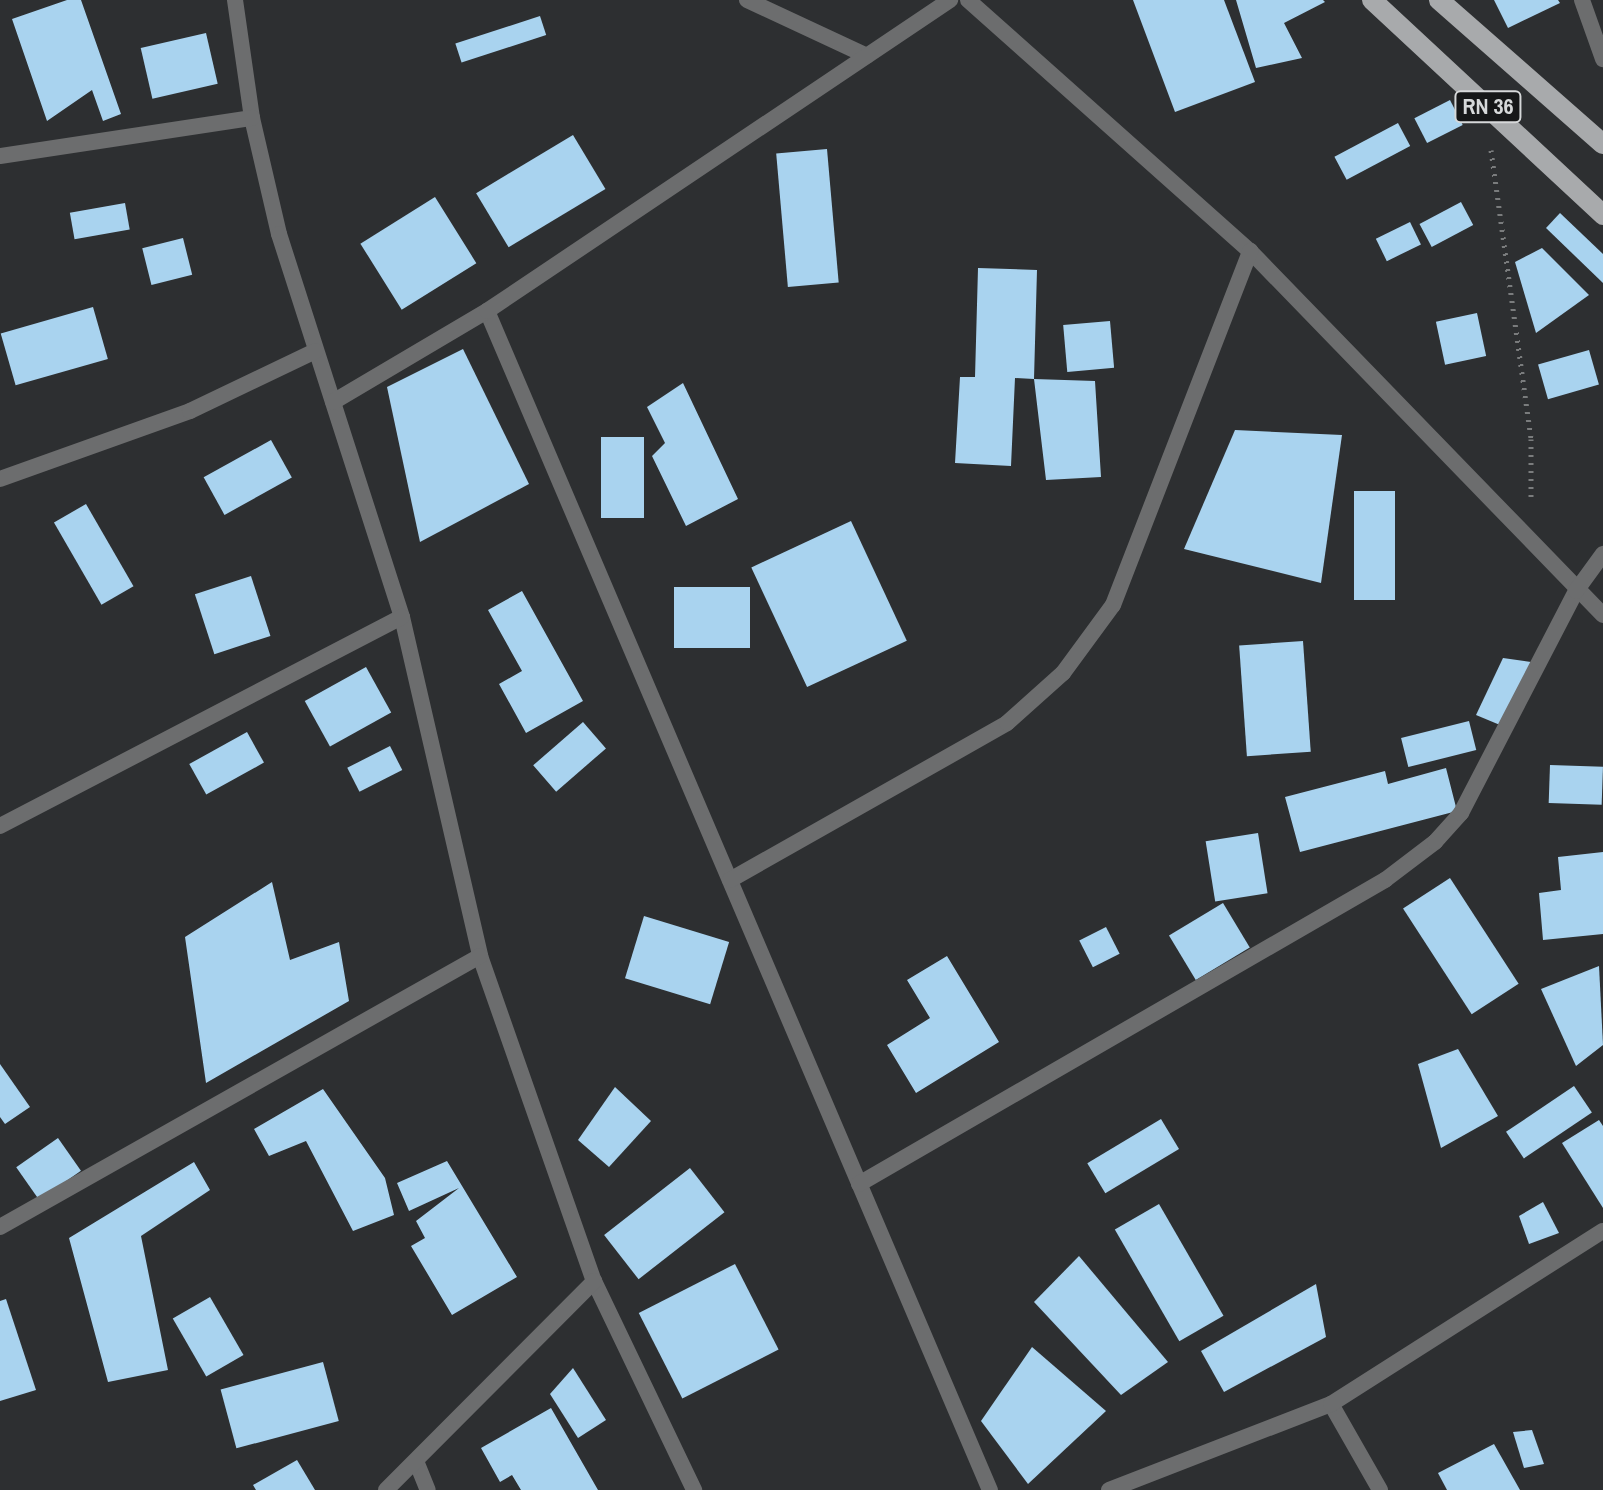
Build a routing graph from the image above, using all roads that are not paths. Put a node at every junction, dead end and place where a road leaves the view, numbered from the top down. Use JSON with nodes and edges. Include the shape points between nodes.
{"nodes":[{"id":1,"x":235,"y":0,"type":"edge"},
{"id":2,"x":747,"y":0,"type":"edge"},
{"id":3,"x":950,"y":0,"type":"edge"},
{"id":4,"x":968,"y":0,"type":"edge"},
{"id":5,"x":1372,"y":0,"type":"edge"},
{"id":6,"x":1439,"y":0,"type":"edge"},
{"id":7,"x":1582,"y":0,"type":"edge"},
{"id":8,"x":867,"y":56,"type":"junction"},
{"id":9,"x":1603,"y":59,"type":"edge"},
{"id":10,"x":252,"y":118,"type":"junction"},
{"id":11,"x":1603,"y":144,"type":"edge"},
{"id":12,"x":0,"y":156,"type":"edge"},
{"id":13,"x":1603,"y":215,"type":"edge"},
{"id":14,"x":1250,"y":251,"type":"junction"},
{"id":15,"x":487,"y":311,"type":"junction"},
{"id":16,"x":315,"y":351,"type":"junction"},
{"id":17,"x":333,"y":402,"type":"junction"},
{"id":18,"x":0,"y":479,"type":"edge"},
{"id":19,"x":1603,"y":554,"type":"edge"},
{"id":20,"x":1576,"y":591,"type":"junction"},
{"id":21,"x":1603,"y":615,"type":"edge"},
{"id":22,"x":402,"y":617,"type":"junction"},
{"id":23,"x":0,"y":826,"type":"edge"},
{"id":24,"x":730,"y":880,"type":"junction"},
{"id":25,"x":480,"y":956,"type":"junction"},
{"id":26,"x":859,"y":1184,"type":"junction"},
{"id":27,"x":0,"y":1227,"type":"edge"},
{"id":28,"x":1603,"y":1231,"type":"edge"},
{"id":29,"x":594,"y":1281,"type":"junction"},
{"id":30,"x":1331,"y":1404,"type":"junction"},
{"id":31,"x":416,"y":1461,"type":"junction"},
{"id":32,"x":386,"y":1490,"type":"edge"},
{"id":33,"x":428,"y":1490,"type":"edge"},
{"id":34,"x":694,"y":1490,"type":"edge"},
{"id":35,"x":990,"y":1490,"type":"edge"},
{"id":36,"x":1109,"y":1490,"type":"edge"},
{"id":37,"x":1380,"y":1490,"type":"edge"}],
"edges":[{"from":1,"to":10,"type":"street"},
{"from":2,"to":8,"type":"street"},
{"from":3,"to":8,"type":"street"},
{"from":4,"to":14,"type":"street"},
{"from":5,"to":13,"type":"main road","number":"RN 36"},
{"from":6,"to":11,"type":"main road","number":"RN 36"},
{"from":7,"to":9,"type":"street"},
{"from":8,"to":15,"type":"street"},
{"from":10,"to":12,"type":"street"},
{"from":10,"to":16,"type":"street"},
{"from":14,"to":20,"type":"street"},
{"from":14,"to":24,"type":"street","via":[[1113,605],[1063,673],[1007,723]]},
{"from":15,"to":17,"type":"street"},
{"from":15,"to":24,"type":"street"},
{"from":16,"to":17,"type":"street"},
{"from":16,"to":18,"type":"street","via":[[190,411]]},
{"from":17,"to":22,"type":"street"},
{"from":19,"to":20,"type":"street"},
{"from":20,"to":21,"type":"street"},
{"from":20,"to":26,"type":"street","via":[[1461,813],[1435,842],[1385,880]]},
{"from":22,"to":23,"type":"street"},
{"from":22,"to":25,"type":"street"},
{"from":24,"to":26,"type":"street"},
{"from":25,"to":27,"type":"street"},
{"from":25,"to":29,"type":"street"},
{"from":26,"to":35,"type":"street"},
{"from":28,"to":30,"type":"street"},
{"from":29,"to":31,"type":"street"},
{"from":29,"to":34,"type":"street"},
{"from":30,"to":36,"type":"street"},
{"from":30,"to":37,"type":"street"},
{"from":31,"to":32,"type":"street"},
{"from":31,"to":33,"type":"street"}]}
